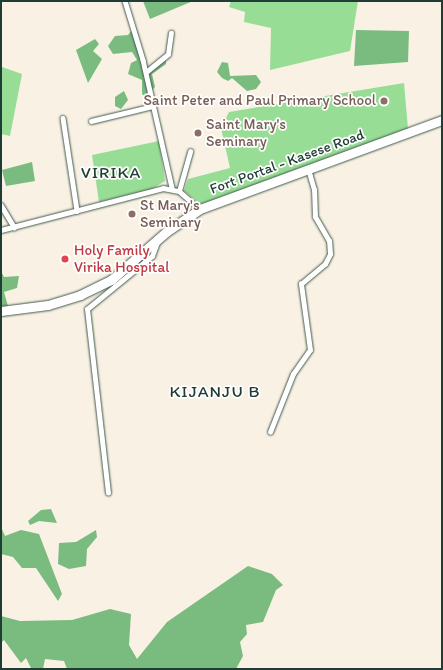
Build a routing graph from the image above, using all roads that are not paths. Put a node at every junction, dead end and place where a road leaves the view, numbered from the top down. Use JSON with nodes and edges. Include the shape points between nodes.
{"nodes":[{"id":1,"x":125,"y":1,"type":"edge"},
{"id":2,"x":171,"y":33,"type":"dead end"},
{"id":3,"x":146,"y":72,"type":"junction"},
{"id":4,"x":153,"y":106,"type":"junction"},
{"id":5,"x":63,"y":118,"type":"dead end"},
{"id":6,"x":442,"y":120,"type":"edge"},
{"id":7,"x":91,"y":121,"type":"dead end"},
{"id":8,"x":190,"y":152,"type":"dead end"},
{"id":9,"x":308,"y":169,"type":"junction"},
{"id":10,"x":172,"y":188,"type":"junction"},
{"id":11,"x":180,"y":191,"type":"junction"},
{"id":12,"x":1,"y":205,"type":"edge"},
{"id":13,"x":200,"y":209,"type":"junction"},
{"id":14,"x":77,"y":211,"type":"junction"},
{"id":15,"x":14,"y":227,"type":"junction"},
{"id":16,"x":1,"y":230,"type":"edge"},
{"id":17,"x":158,"y":239,"type":"junction"},
{"id":18,"x":1,"y":311,"type":"edge"},
{"id":19,"x":270,"y":432,"type":"dead end"},
{"id":20,"x":108,"y":493,"type":"dead end"}],
"edges":[{"from":1,"to":3,"type":"street"},
{"from":2,"to":3,"type":"street","via":[[168,54]]},
{"from":3,"to":4,"type":"street"},
{"from":4,"to":7,"type":"street"},
{"from":4,"to":10,"type":"street"},
{"from":5,"to":14,"type":"street"},
{"from":6,"to":9,"type":"highway","name":"Fort Portal - Kasese Road"},
{"from":8,"to":11,"type":"street"},
{"from":9,"to":13,"type":"highway","name":"Fort Portal - Kasese Road"},
{"from":9,"to":19,"type":"street","via":[[314,190],[315,217],[329,241],[330,254],[321,268],[301,284],[310,350],[293,374]]},
{"from":10,"to":11,"type":"street"},
{"from":10,"to":14,"type":"street"},
{"from":11,"to":13,"type":"street"},
{"from":12,"to":15,"type":"street"},
{"from":13,"to":17,"type":"highway","name":"Fort Portal - Kasese Road"},
{"from":14,"to":15,"type":"street"},
{"from":15,"to":16,"type":"street"},
{"from":17,"to":18,"type":"highway","name":"Fort Portal - Kasese Road","via":[[134,262],[98,288],[55,303]]},
{"from":17,"to":20,"type":"street","via":[[152,256],[87,310]]}]}
